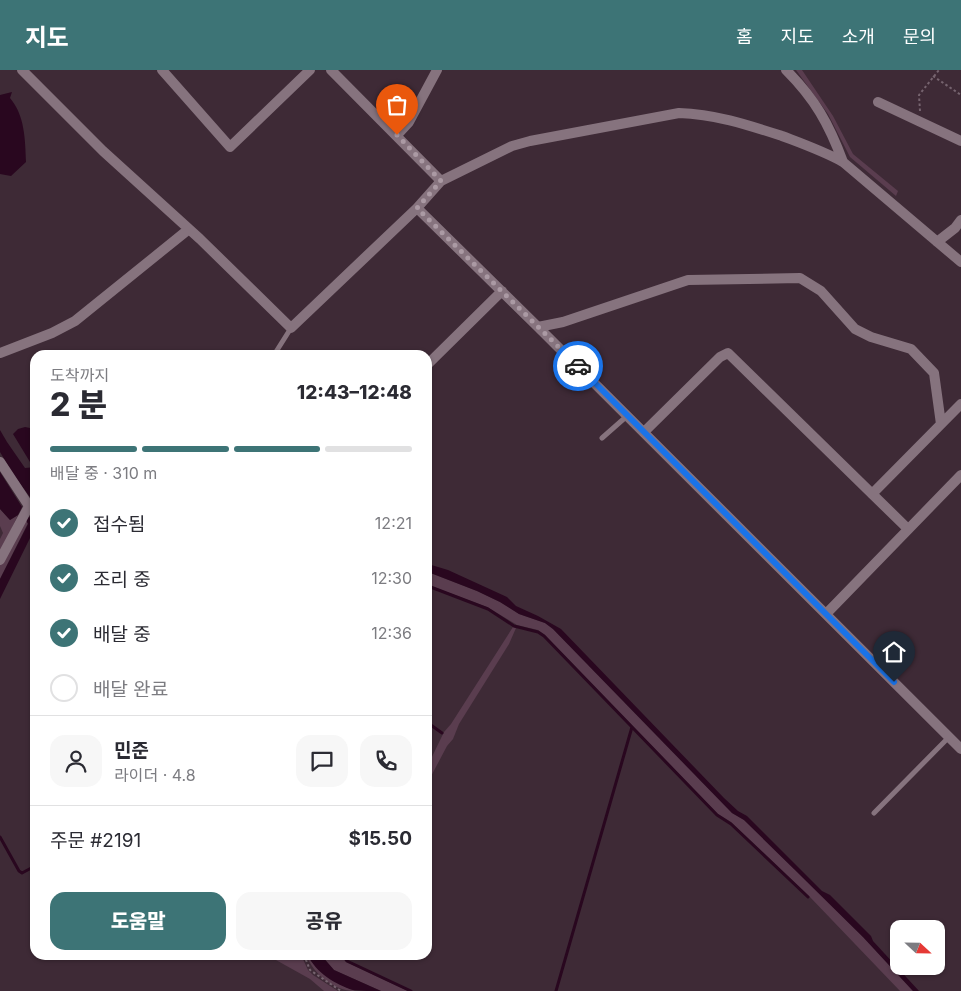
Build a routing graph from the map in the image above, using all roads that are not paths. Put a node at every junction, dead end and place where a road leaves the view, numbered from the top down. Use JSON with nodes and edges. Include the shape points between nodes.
{"nodes":[{"id":1,"x":22,"y":70,"type":"edge"},
{"id":2,"x":162,"y":70,"type":"edge"},
{"id":3,"x":310,"y":70,"type":"edge"},
{"id":4,"x":330,"y":70,"type":"edge"},
{"id":5,"x":437,"y":70,"type":"edge"},
{"id":6,"x":786,"y":70,"type":"edge"},
{"id":7,"x":878,"y":102,"type":"dead end"},
{"id":8,"x":397,"y":135,"type":"junction"},
{"id":9,"x":961,"y":142,"type":"edge"},
{"id":10,"x":843,"y":162,"type":"junction"},
{"id":11,"x":441,"y":181,"type":"junction"},
{"id":12,"x":417,"y":208,"type":"junction"},
{"id":13,"x":961,"y":220,"type":"edge"},
{"id":14,"x":189,"y":229,"type":"junction"},
{"id":15,"x":936,"y":242,"type":"junction"},
{"id":16,"x":961,"y":262,"type":"edge"},
{"id":17,"x":502,"y":291,"type":"junction"},
{"id":18,"x":538,"y":326,"type":"junction"},
{"id":19,"x":291,"y":328,"type":"junction"},
{"id":20,"x":277,"y":350,"type":"edge"},
{"id":21,"x":0,"y":353,"type":"edge"},
{"id":22,"x":432,"y":360,"type":"edge"},
{"id":23,"x":961,"y":404,"type":"edge"},
{"id":24,"x":627,"y":415,"type":"junction"},
{"id":25,"x":941,"y":424,"type":"junction"},
{"id":26,"x":644,"y":432,"type":"junction"},
{"id":27,"x":602,"y":438,"type":"dead end"},
{"id":28,"x":0,"y":462,"type":"edge"},
{"id":29,"x":961,"y":475,"type":"edge"},
{"id":30,"x":872,"y":494,"type":"junction"},
{"id":31,"x":908,"y":529,"type":"junction"},
{"id":32,"x":0,"y":560,"type":"edge"},
{"id":33,"x":826,"y":614,"type":"junction"},
{"id":34,"x":949,"y":737,"type":"junction"},
{"id":35,"x":961,"y":749,"type":"edge"},
{"id":36,"x":874,"y":813,"type":"dead end"}],
"edges":[{"from":1,"to":14,"type":"street","via":[[103,151]]},
{"from":2,"to":3,"type":"street","via":[[230,146]]},
{"from":4,"to":8,"type":"street"},
{"from":5,"to":8,"type":"street","via":[[409,122]]},
{"from":6,"to":10,"type":"street","via":[[831,129]]},
{"from":7,"to":9,"type":"street"},
{"from":8,"to":11,"type":"street"},
{"from":10,"to":11,"type":"street","via":[[815,148],[746,124],[698,113],[679,113],[512,146]]},
{"from":10,"to":15,"type":"street"},
{"from":11,"to":12,"type":"street"},
{"from":12,"to":17,"type":"street"},
{"from":12,"to":19,"type":"street"},
{"from":13,"to":15,"type":"street"},
{"from":14,"to":19,"type":"street"},
{"from":14,"to":21,"type":"street","via":[[74,321]]},
{"from":15,"to":16,"type":"street"},
{"from":17,"to":18,"type":"street"},
{"from":17,"to":22,"type":"street"},
{"from":18,"to":24,"type":"street"},
{"from":18,"to":25,"type":"street","via":[[563,322],[688,280],[800,278],[821,291],[855,329],[911,349],[934,372]]},
{"from":19,"to":20,"type":"lane"},
{"from":23,"to":25,"type":"street"},
{"from":24,"to":26,"type":"street"},
{"from":24,"to":27,"type":"lane"},
{"from":25,"to":30,"type":"street"},
{"from":26,"to":30,"type":"street","via":[[728,352]]},
{"from":26,"to":33,"type":"street"},
{"from":28,"to":32,"type":"street","via":[[29,506]]},
{"from":29,"to":31,"type":"street"},
{"from":30,"to":31,"type":"street"},
{"from":31,"to":33,"type":"street"},
{"from":33,"to":34,"type":"street"},
{"from":34,"to":35,"type":"street"},
{"from":34,"to":36,"type":"lane"}]}
